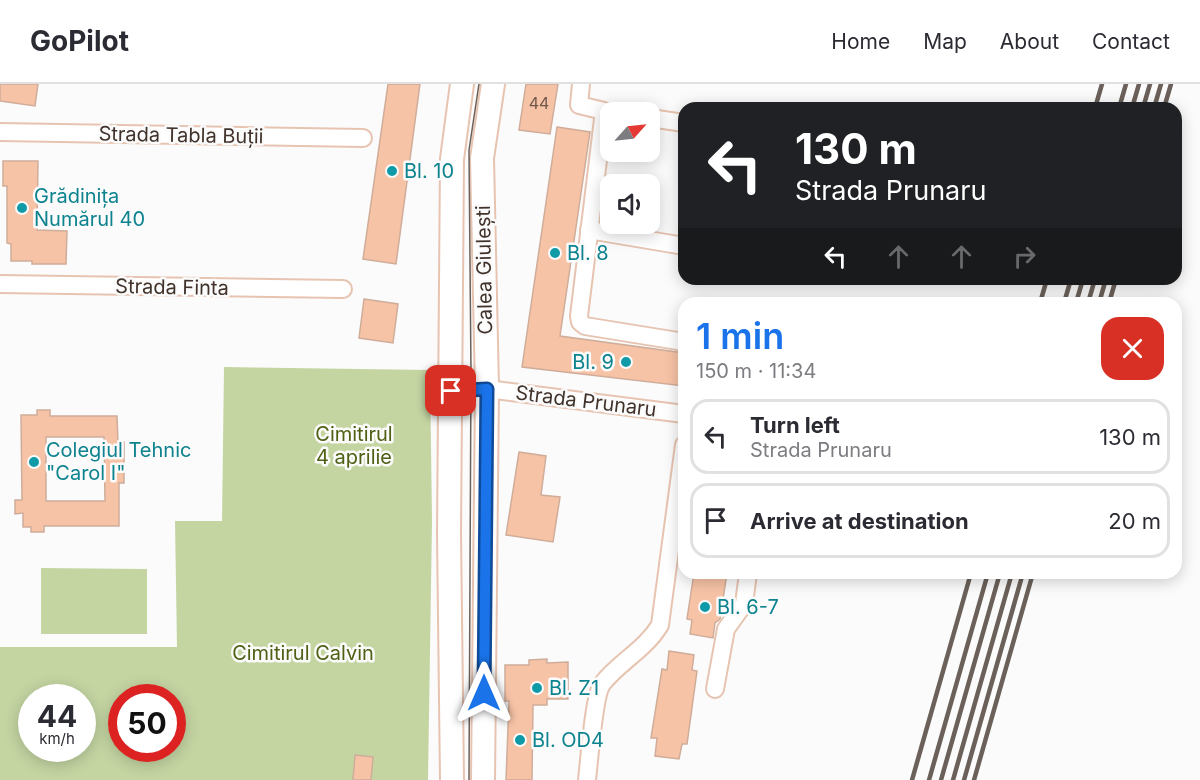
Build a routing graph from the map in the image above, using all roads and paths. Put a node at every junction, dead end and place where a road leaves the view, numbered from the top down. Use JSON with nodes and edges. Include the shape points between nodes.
{"nodes":[{"id":1,"x":462,"y":84,"type":"edge"},
{"id":2,"x":493,"y":84,"type":"edge"},
{"id":3,"x":581,"y":84,"type":"edge"},
{"id":4,"x":600,"y":110,"type":"edge"},
{"id":5,"x":660,"y":119,"type":"edge"},
{"id":6,"x":678,"y":122,"type":"edge"},
{"id":7,"x":0,"y":132,"type":"edge"},
{"id":8,"x":363,"y":138,"type":"dead end"},
{"id":9,"x":600,"y":162,"type":"edge"},
{"id":10,"x":589,"y":230,"type":"junction"},
{"id":11,"x":678,"y":245,"type":"edge"},
{"id":12,"x":0,"y":284,"type":"edge"},
{"id":13,"x":343,"y":289,"type":"dead end"},
{"id":14,"x":678,"y":341,"type":"edge"},
{"id":15,"x":487,"y":389,"type":"junction"},
{"id":16,"x":451,"y":391,"type":"junction"},
{"id":17,"x":678,"y":413,"type":"edge"},
{"id":18,"x":678,"y":490,"type":"edge"},
{"id":19,"x":747,"y":579,"type":"edge"},
{"id":20,"x":715,"y":689,"type":"dead end"},
{"id":21,"x":452,"y":780,"type":"edge"},
{"id":22,"x":483,"y":780,"type":"edge"},
{"id":23,"x":587,"y":780,"type":"edge"}],
"edges":[{"from":1,"to":16,"type":"main road","name":"Calea Giulești","via":[[452,159]]},
{"from":2,"to":15,"type":"main road","name":"Calea Giulești","via":[[482,158]]},
{"from":3,"to":4,"type":"street","via":[[579,105]]},
{"from":5,"to":6,"type":"street"},
{"from":7,"to":8,"type":"street","name":"Strada Tabla Buții"},
{"from":9,"to":10,"type":"street"},
{"from":10,"to":11,"type":"street"},
{"from":10,"to":14,"type":"street","via":[[580,322]]},
{"from":12,"to":13,"type":"street","name":"Strada Finta"},
{"from":15,"to":16,"type":"street","name":"Strada Prunaru"},
{"from":15,"to":17,"type":"street","name":"Strada Prunaru"},
{"from":15,"to":22,"type":"main road","name":"Calea Giulești"},
{"from":16,"to":21,"type":"main road","name":"Calea Giulești"},
{"from":18,"to":23,"type":"street","via":[[660,625],[651,640],[600,687]]},
{"from":19,"to":20,"type":"street","via":[[744,604],[726,630]]}]}
